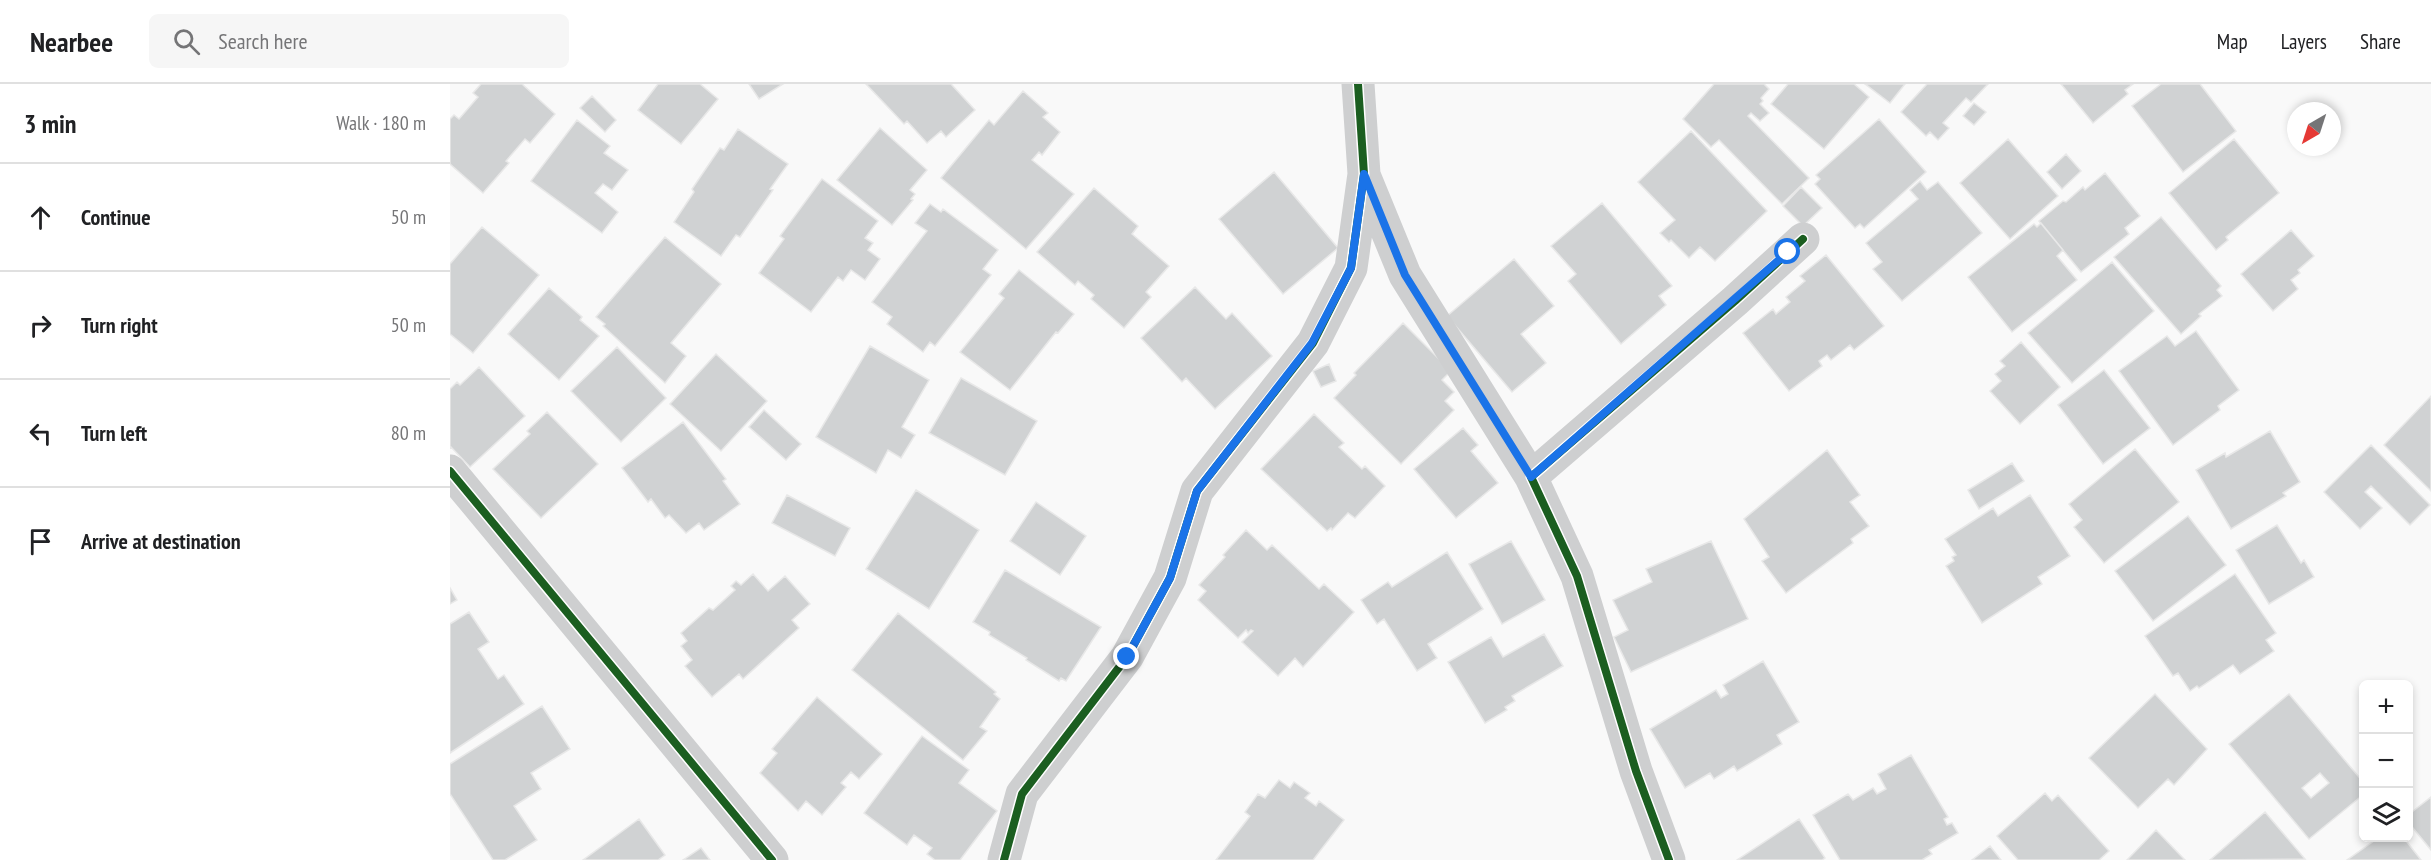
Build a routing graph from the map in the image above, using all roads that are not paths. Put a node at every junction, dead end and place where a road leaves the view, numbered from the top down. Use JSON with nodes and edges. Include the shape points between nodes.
{"nodes":[{"id":1,"x":1358,"y":84,"type":"edge"},
{"id":2,"x":1364,"y":174,"type":"junction"},
{"id":3,"x":1803,"y":239,"type":"dead end"},
{"id":4,"x":450,"y":471,"type":"edge"},
{"id":5,"x":1531,"y":477,"type":"junction"},
{"id":6,"x":772,"y":860,"type":"edge"},
{"id":7,"x":1004,"y":860,"type":"edge"},
{"id":8,"x":1669,"y":860,"type":"edge"}],
"edges":[{"from":1,"to":2,"type":"street"},
{"from":2,"to":5,"type":"street","via":[[1405,275]]},
{"from":2,"to":7,"type":"street","via":[[1351,268],[1312,343],[1197,491],[1170,578],[1127,657],[1022,794]]},
{"from":3,"to":5,"type":"street"},
{"from":4,"to":6,"type":"street"},
{"from":5,"to":8,"type":"street","via":[[1577,576],[1636,771]]}]}
